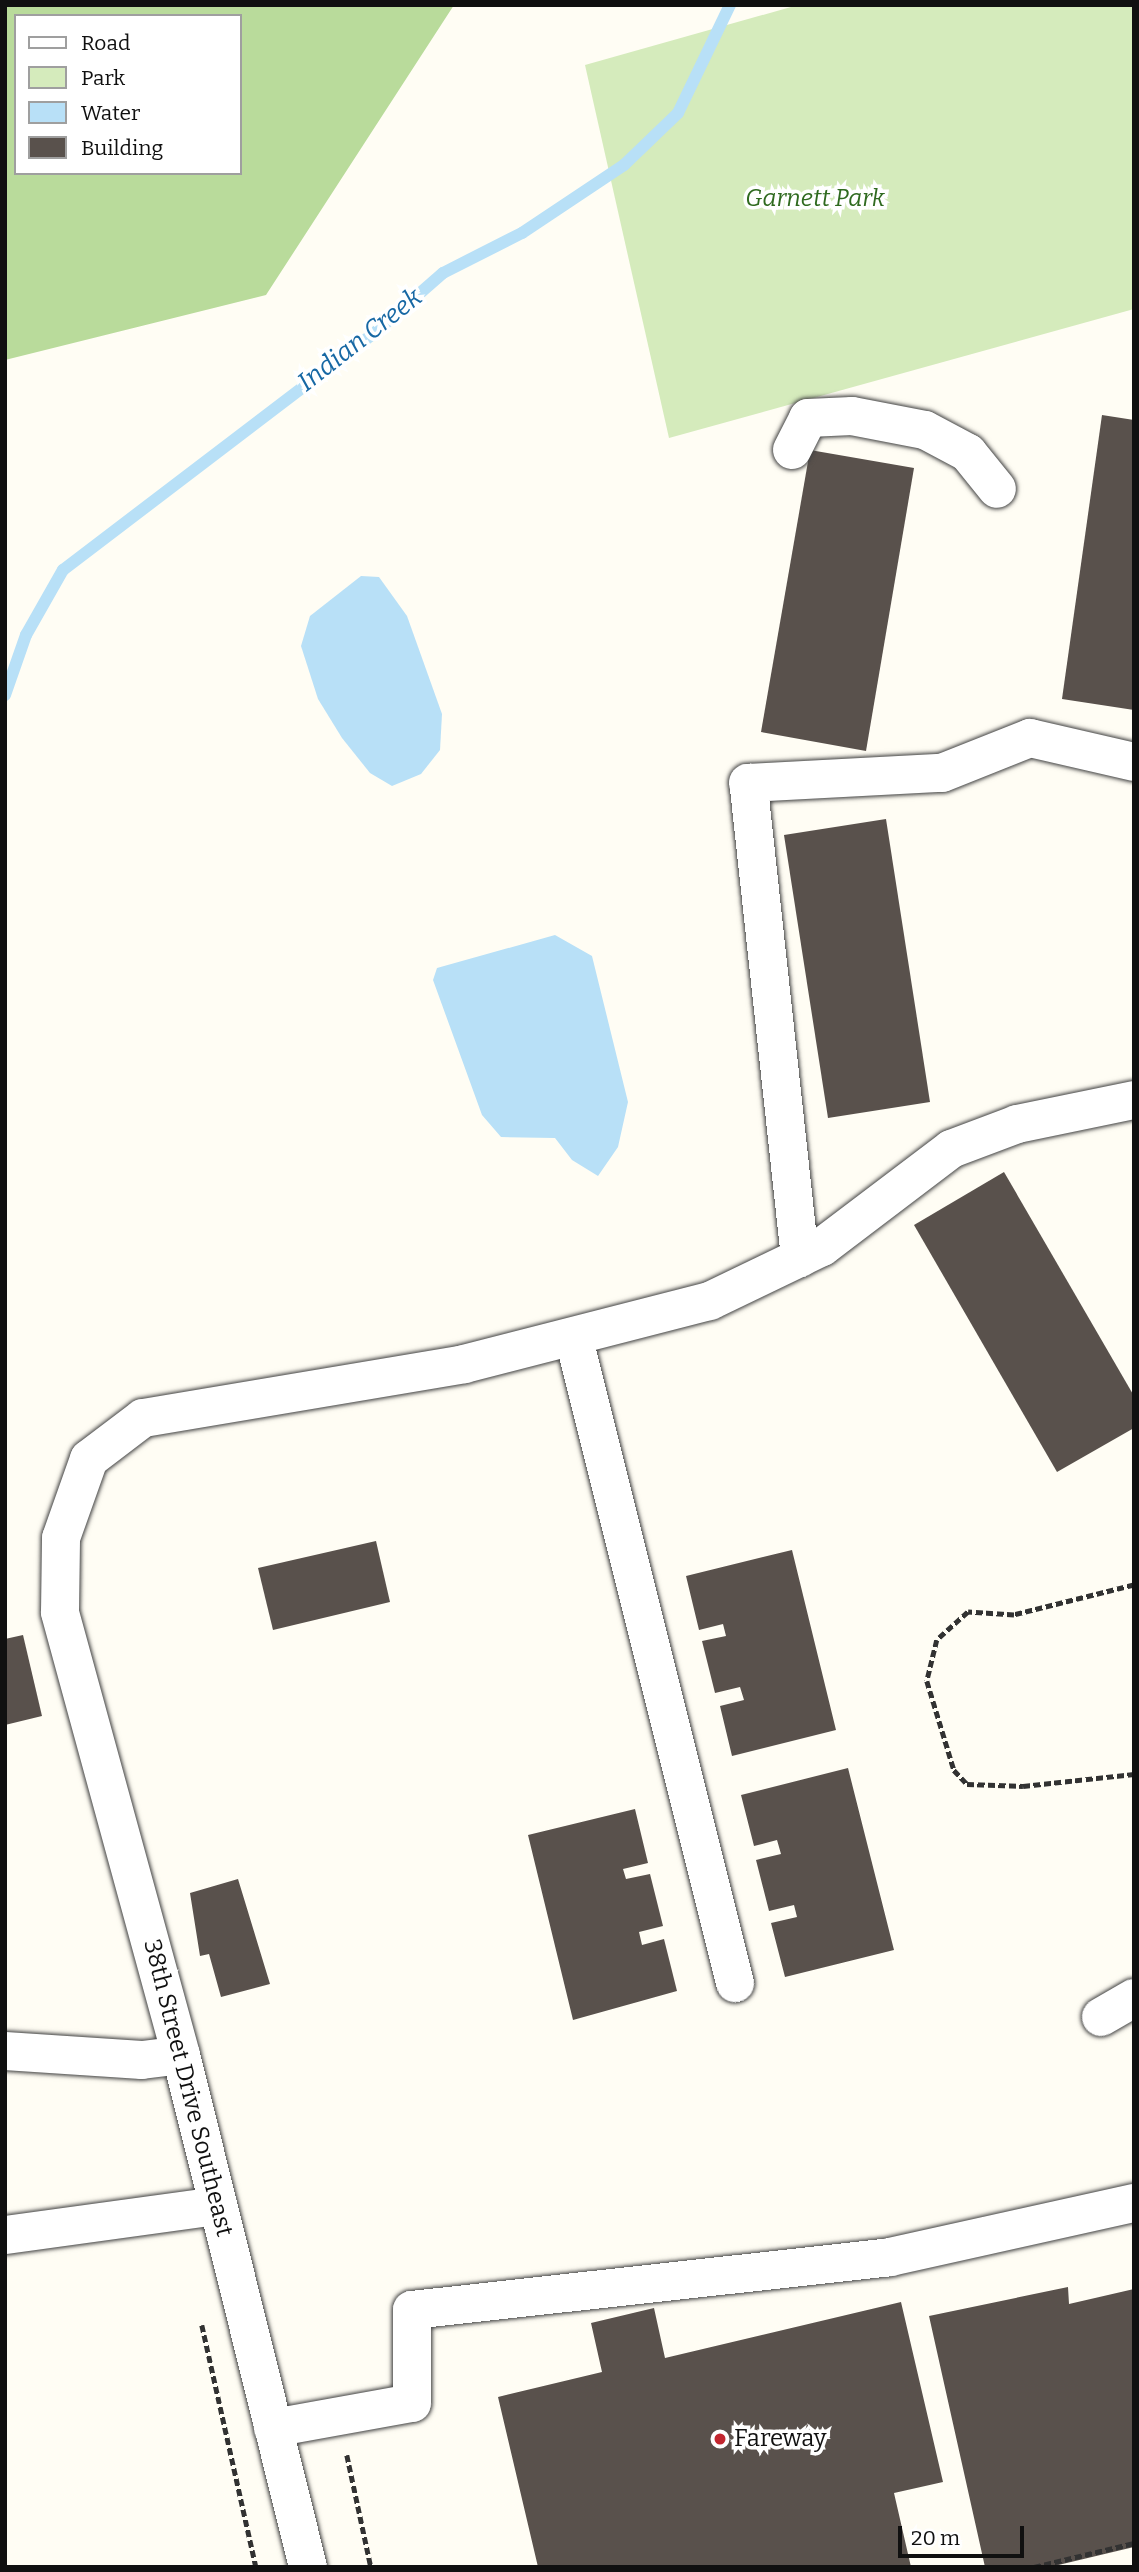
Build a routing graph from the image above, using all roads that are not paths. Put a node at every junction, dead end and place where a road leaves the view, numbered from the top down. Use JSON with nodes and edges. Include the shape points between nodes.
{"nodes":[{"id":1,"x":792,"y":450,"type":"dead end"},
{"id":2,"x":998,"y":489,"type":"dead end"},
{"id":3,"x":1134,"y":762,"type":"edge"},
{"id":4,"x":1134,"y":1100,"type":"edge"},
{"id":5,"x":800,"y":1258,"type":"junction"},
{"id":6,"x":574,"y":1339,"type":"junction"},
{"id":7,"x":735,"y":1983,"type":"dead end"},
{"id":8,"x":1134,"y":1998,"type":"edge"},
{"id":9,"x":1101,"y":2017,"type":"dead end"},
{"id":10,"x":5,"y":2051,"type":"edge"},
{"id":11,"x":181,"y":2054,"type":"junction"},
{"id":12,"x":1134,"y":2203,"type":"edge"},
{"id":13,"x":218,"y":2206,"type":"junction"},
{"id":14,"x":5,"y":2235,"type":"edge"},
{"id":15,"x":273,"y":2428,"type":"junction"},
{"id":16,"x":307,"y":2567,"type":"edge"}],
"edges":[{"from":1,"to":2,"type":"street","via":[[807,418],[864,418],[925,430],[968,453]]},
{"from":3,"to":5,"type":"street","via":[[1030,738],[942,773],[748,783]]},
{"from":4,"to":5,"type":"street","name":"38th Street Drive Southeast","via":[[1017,1124],[951,1149]]},
{"from":5,"to":6,"type":"street","name":"38th Street Drive Southeast","via":[[710,1301]]},
{"from":6,"to":7,"type":"street"},
{"from":6,"to":11,"type":"street","name":"38th Street Drive Southeast","via":[[464,1364],[143,1418],[89,1460],[61,1538],[60,1612]]},
{"from":8,"to":9,"type":"street"},
{"from":10,"to":11,"type":"street","via":[[142,2060]]},
{"from":11,"to":13,"type":"street","name":"38th Street Drive Southeast"},
{"from":12,"to":15,"type":"street","via":[[890,2257],[412,2310],[412,2403]]},
{"from":13,"to":14,"type":"street"},
{"from":13,"to":15,"type":"street","name":"38th Street Drive Southeast"},
{"from":15,"to":16,"type":"street","name":"38th Street Drive Southeast"}]}
